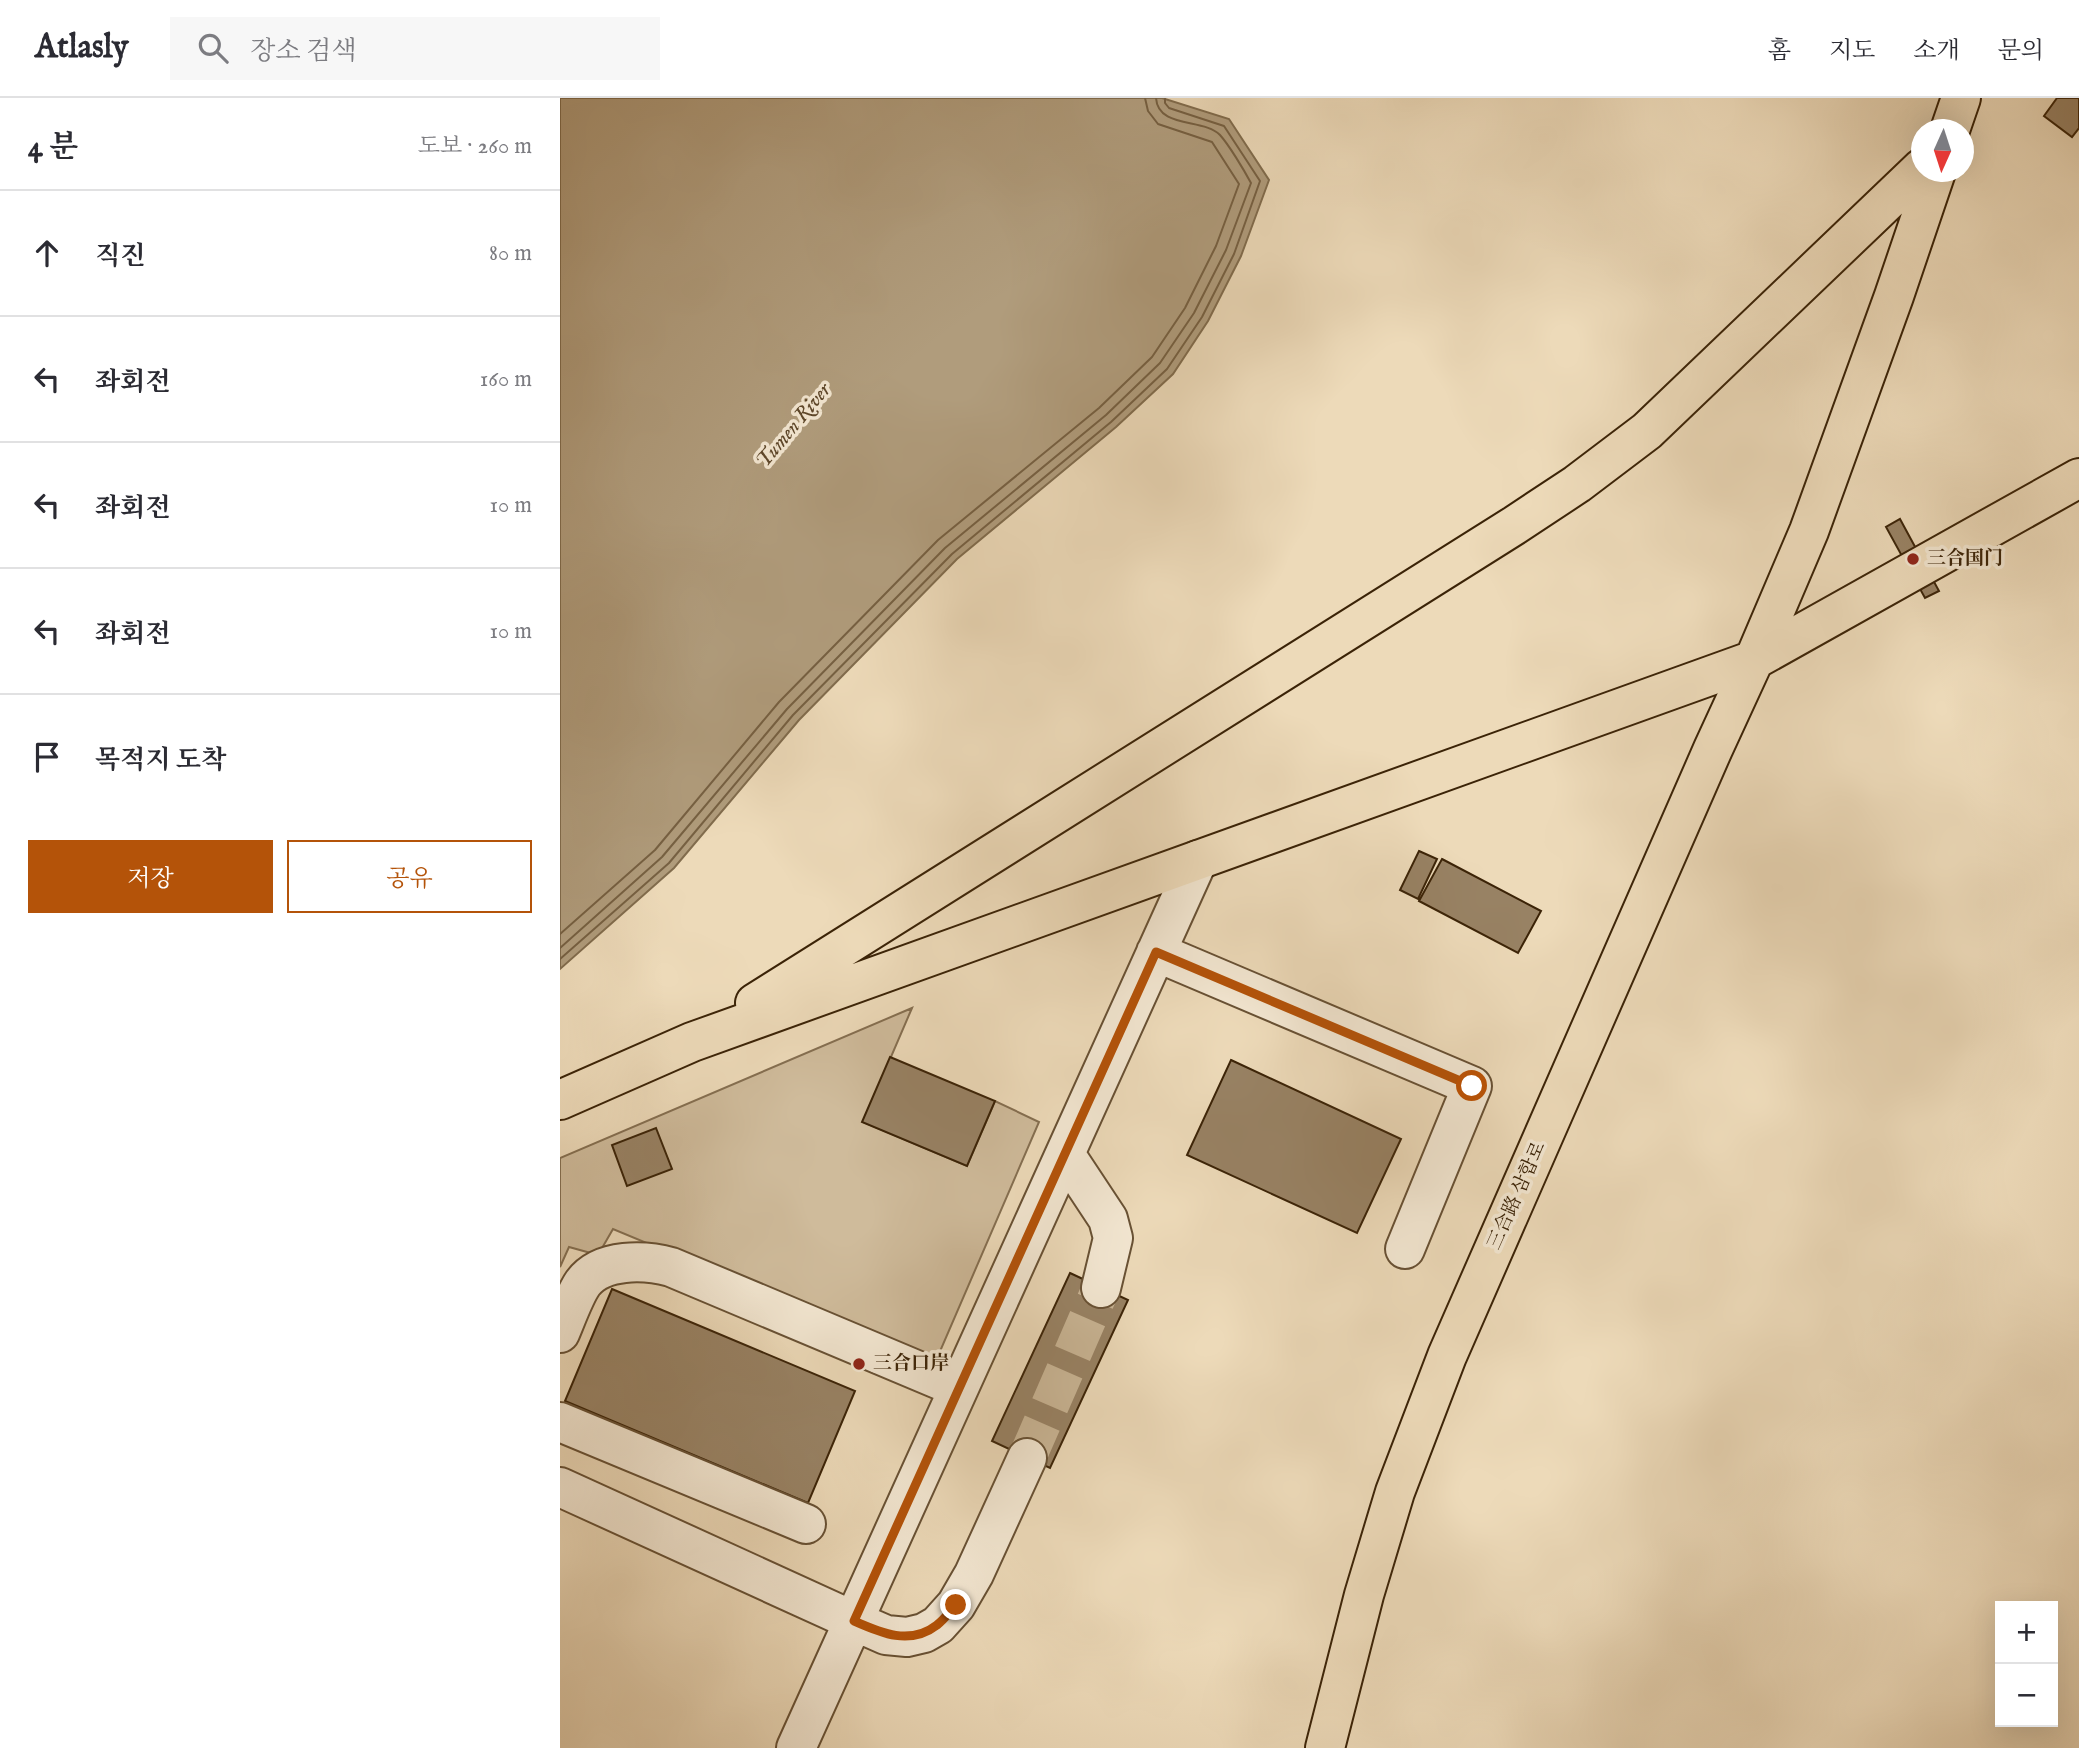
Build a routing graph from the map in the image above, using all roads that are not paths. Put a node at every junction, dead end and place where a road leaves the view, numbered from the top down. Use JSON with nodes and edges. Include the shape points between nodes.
{"nodes":[{"id":1,"x":1961,"y":98,"type":"edge"},
{"id":2,"x":1954,"y":119,"type":"edge"},
{"id":3,"x":1911,"y":178,"type":"edge"},
{"id":4,"x":1933,"y":182,"type":"edge"},
{"id":5,"x":2079,"y":478,"type":"edge"},
{"id":6,"x":1754,"y":660,"type":"junction"},
{"id":7,"x":1198,"y":860,"type":"junction"},
{"id":8,"x":1156,"y":952,"type":"junction"},
{"id":9,"x":692,"y":1042,"type":"junction"},
{"id":10,"x":560,"y":1100,"type":"edge"},
{"id":11,"x":1065,"y":1154,"type":"junction"},
{"id":12,"x":1405,"y":1249,"type":"dead end"},
{"id":13,"x":1101,"y":1288,"type":"tunnel mouth"},
{"id":14,"x":560,"y":1333,"type":"edge"},
{"id":15,"x":959,"y":1388,"type":"junction"},
{"id":16,"x":560,"y":1422,"type":"edge"},
{"id":17,"x":1027,"y":1458,"type":"tunnel mouth"},
{"id":18,"x":560,"y":1487,"type":"edge"},
{"id":19,"x":806,"y":1524,"type":"dead end"},
{"id":20,"x":854,"y":1621,"type":"junction"},
{"id":21,"x":796,"y":1748,"type":"edge"},
{"id":22,"x":1325,"y":1748,"type":"edge"}],
"edges":[{"from":1,"to":2,"type":"main road"},
{"from":3,"to":9,"type":"main road","via":[[1647,430],[1577,484]]},
{"from":4,"to":6,"type":"main road","name":"三合路 삼합로","via":[[1809,531]]},
{"from":5,"to":6,"type":"main road"},
{"from":6,"to":7,"type":"main road"},
{"from":6,"to":22,"type":"main road","name":"三合路 삼합로","via":[[1447,1356],[1395,1492]]},
{"from":7,"to":8,"type":"lane"},
{"from":7,"to":9,"type":"main road"},
{"from":8,"to":11,"type":"lane"},
{"from":8,"to":12,"type":"lane","via":[[1472,1086]]},
{"from":9,"to":10,"type":"main road"},
{"from":11,"to":13,"type":"lane","via":[[1108,1219],[1113,1238]]},
{"from":11,"to":15,"type":"lane"},
{"from":14,"to":15,"type":"lane","via":[[583,1283],[596,1272],[630,1261],[653,1262]]},
{"from":15,"to":20,"type":"lane"},
{"from":16,"to":19,"type":"lane"},
{"from":17,"to":20,"type":"lane","via":[[974,1574],[938,1625],[907,1637],[886,1635]]},
{"from":18,"to":20,"type":"lane"},
{"from":20,"to":21,"type":"lane"}]}
